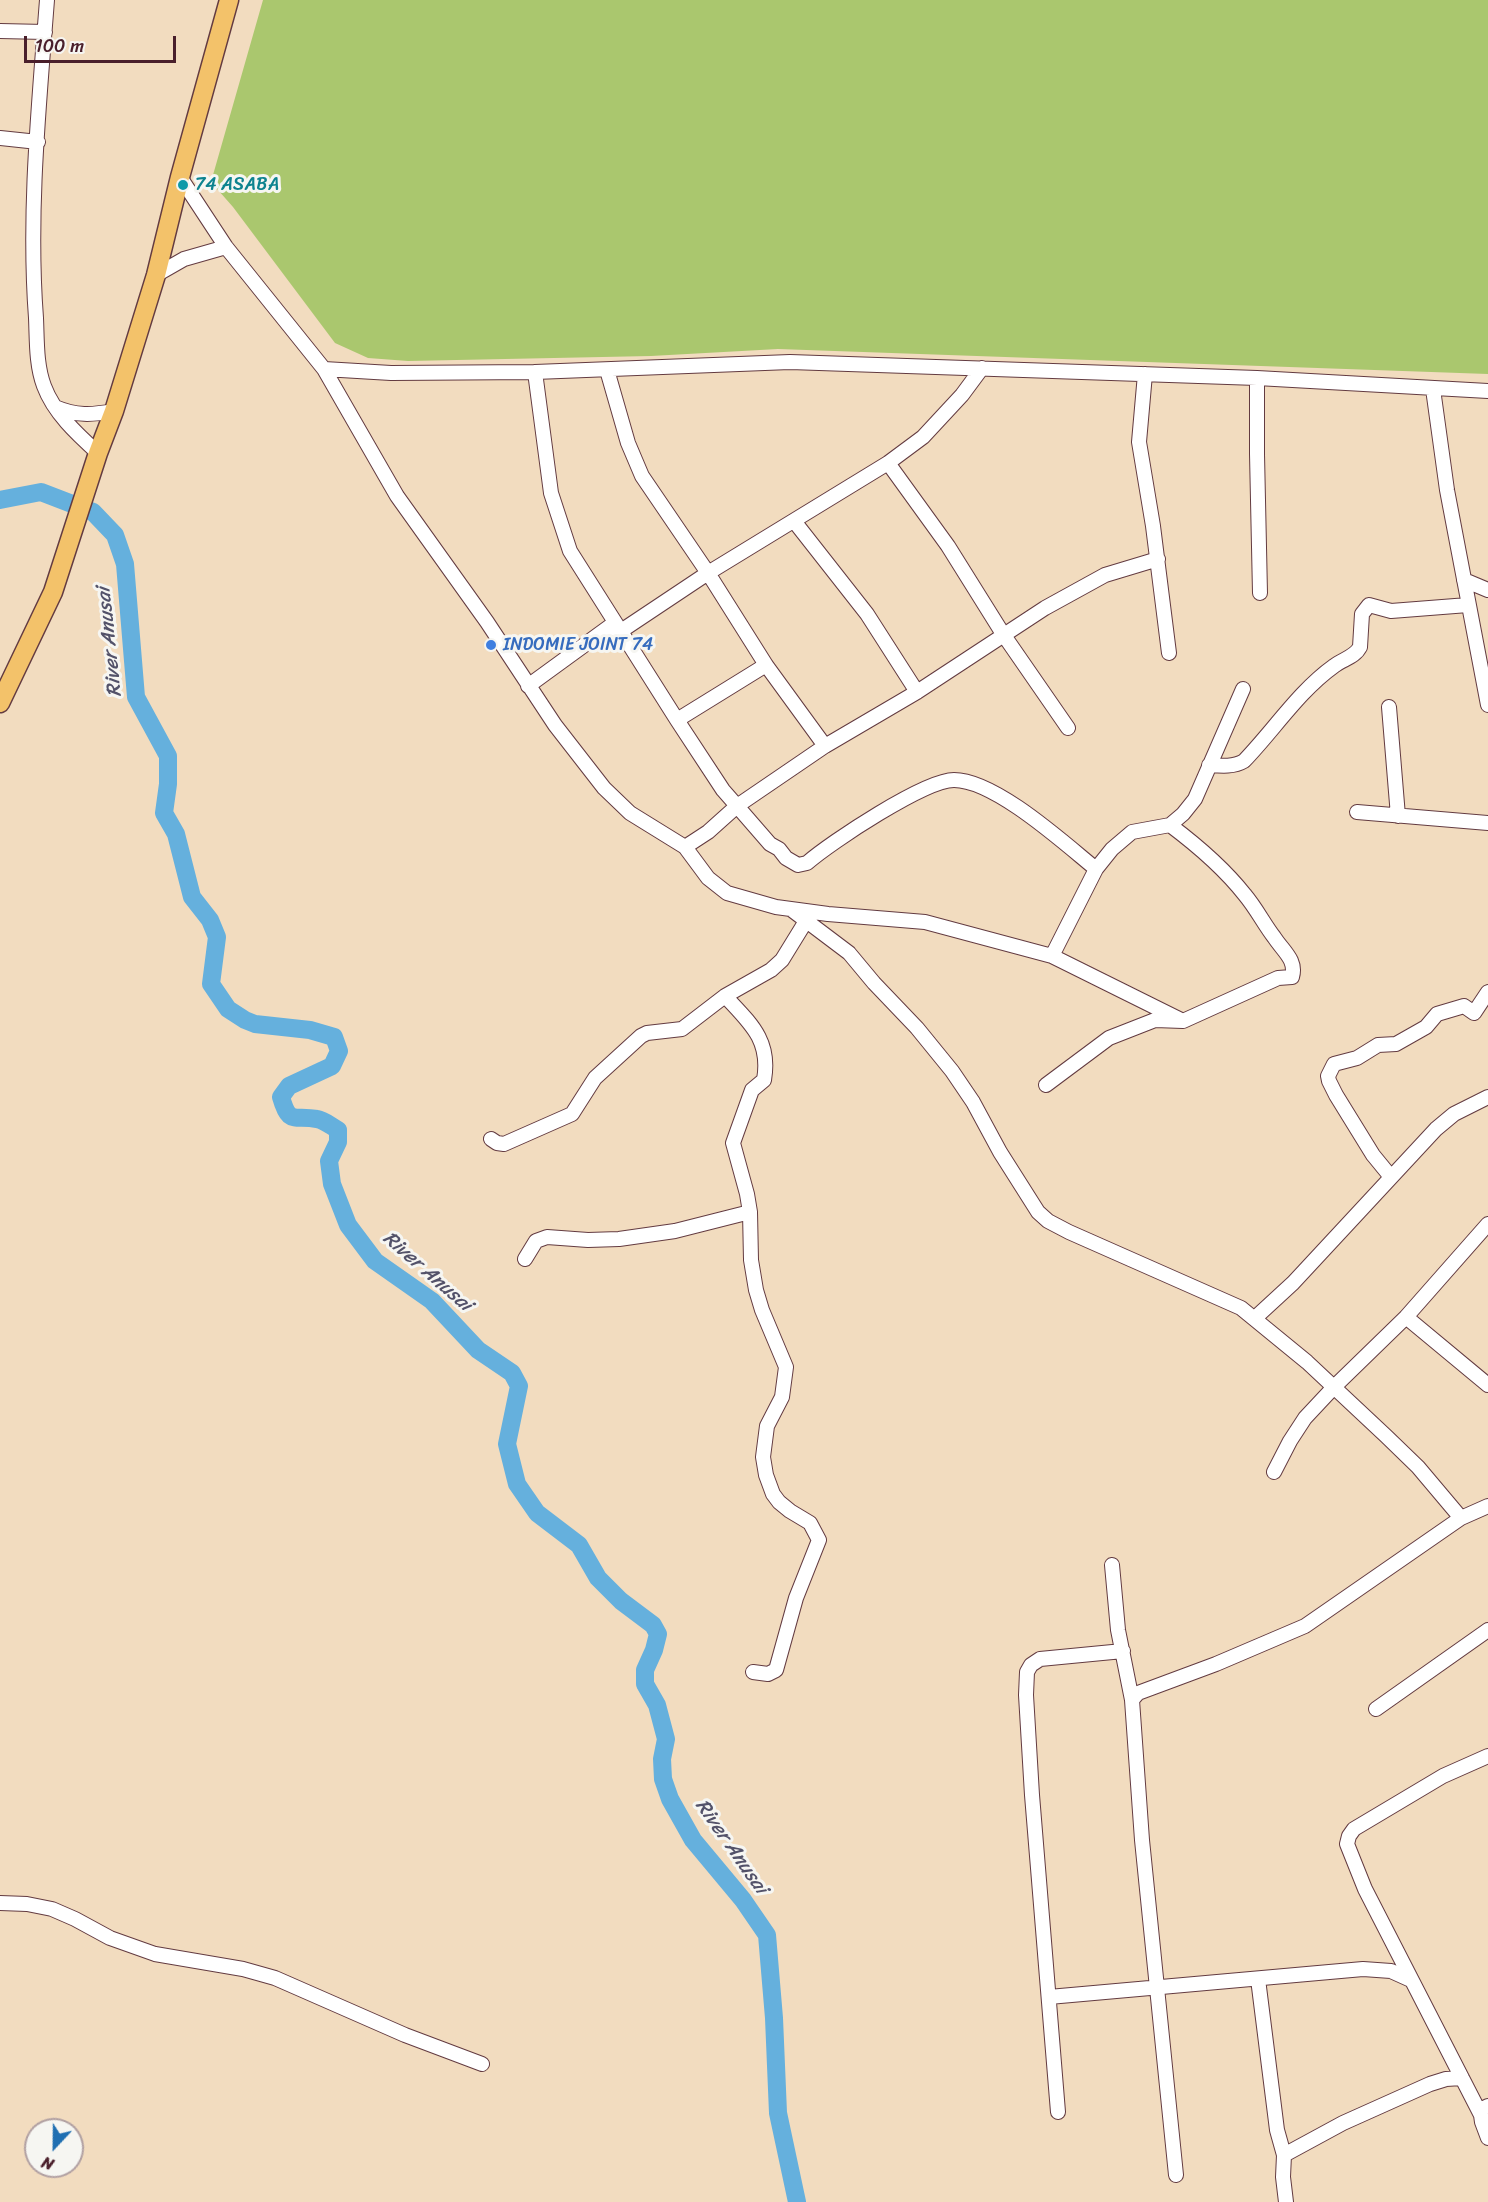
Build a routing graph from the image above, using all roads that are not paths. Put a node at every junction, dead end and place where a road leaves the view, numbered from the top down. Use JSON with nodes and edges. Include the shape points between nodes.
{"nodes":[{"id":1,"x":47,"y":0,"type":"edge"},
{"id":2,"x":229,"y":0,"type":"edge"},
{"id":3,"x":0,"y":31,"type":"edge"},
{"id":4,"x":45,"y":32,"type":"junction"},
{"id":5,"x":0,"y":138,"type":"edge"},
{"id":6,"x":38,"y":142,"type":"junction"},
{"id":7,"x":180,"y":177,"type":"junction"},
{"id":8,"x":226,"y":247,"type":"junction"},
{"id":9,"x":156,"y":275,"type":"junction"},
{"id":10,"x":982,"y":368,"type":"junction"},
{"id":11,"x":324,"y":369,"type":"junction"},
{"id":12,"x":607,"y":369,"type":"junction"},
{"id":13,"x":536,"y":372,"type":"junction"},
{"id":14,"x":1145,"y":374,"type":"junction"},
{"id":15,"x":1257,"y":378,"type":"junction"},
{"id":16,"x":1433,"y":389,"type":"junction"},
{"id":17,"x":1488,"y":391,"type":"edge"},
{"id":18,"x":55,"y":407,"type":"junction"},
{"id":19,"x":114,"y":411,"type":"junction"},
{"id":20,"x":98,"y":453,"type":"junction"},
{"id":21,"x":888,"y":463,"type":"junction"},
{"id":22,"x":794,"y":521,"type":"junction"},
{"id":23,"x":1158,"y":559,"type":"junction"},
{"id":24,"x":708,"y":573,"type":"junction"},
{"id":25,"x":1464,"y":580,"type":"junction"},
{"id":26,"x":1488,"y":590,"type":"edge"},
{"id":27,"x":1260,"y":593,"type":"dead end"},
{"id":28,"x":1468,"y":605,"type":"junction"},
{"id":29,"x":621,"y":631,"type":"junction"},
{"id":30,"x":1003,"y":634,"type":"junction"},
{"id":31,"x":1169,"y":653,"type":"dead end"},
{"id":32,"x":766,"y":665,"type":"junction"},
{"id":33,"x":528,"y":686,"type":"junction"},
{"id":34,"x":1243,"y":689,"type":"dead end"},
{"id":35,"x":917,"y":692,"type":"junction"},
{"id":36,"x":0,"y":703,"type":"edge"},
{"id":37,"x":1488,"y":705,"type":"edge"},
{"id":38,"x":1389,"y":707,"type":"dead end"},
{"id":39,"x":677,"y":720,"type":"junction"},
{"id":40,"x":1068,"y":728,"type":"dead end"},
{"id":41,"x":825,"y":746,"type":"junction"},
{"id":42,"x":1209,"y":765,"type":"junction"},
{"id":43,"x":737,"y":806,"type":"junction"},
{"id":44,"x":1357,"y":812,"type":"dead end"},
{"id":45,"x":1398,"y":816,"type":"junction"},
{"id":46,"x":1488,"y":824,"type":"edge"},
{"id":47,"x":1170,"y":825,"type":"junction"},
{"id":48,"x":685,"y":846,"type":"junction"},
{"id":49,"x":1096,"y":869,"type":"junction"},
{"id":50,"x":790,"y":909,"type":"junction"},
{"id":51,"x":806,"y":921,"type":"junction"},
{"id":52,"x":1052,"y":956,"type":"junction"},
{"id":53,"x":1488,"y":992,"type":"edge"},
{"id":54,"x":725,"y":996,"type":"junction"},
{"id":55,"x":1183,"y":1021,"type":"junction"},
{"id":56,"x":1046,"y":1085,"type":"dead end"},
{"id":57,"x":1488,"y":1097,"type":"edge"},
{"id":58,"x":491,"y":1139,"type":"dead end"},
{"id":59,"x":1391,"y":1177,"type":"junction"},
{"id":60,"x":750,"y":1212,"type":"junction"},
{"id":61,"x":1485,"y":1234,"type":"edge"},
{"id":62,"x":525,"y":1259,"type":"dead end"},
{"id":63,"x":1406,"y":1317,"type":"junction"},
{"id":64,"x":1255,"y":1318,"type":"junction"},
{"id":65,"x":1488,"y":1385,"type":"edge"},
{"id":66,"x":1334,"y":1387,"type":"junction"},
{"id":67,"x":1274,"y":1472,"type":"dead end"},
{"id":68,"x":1488,"y":1506,"type":"edge"},
{"id":69,"x":1461,"y":1518,"type":"junction"},
{"id":70,"x":1112,"y":1565,"type":"dead end"},
{"id":71,"x":1488,"y":1630,"type":"edge"},
{"id":72,"x":1123,"y":1651,"type":"junction"},
{"id":73,"x":753,"y":1672,"type":"dead end"},
{"id":74,"x":1132,"y":1700,"type":"junction"},
{"id":75,"x":1376,"y":1709,"type":"dead end"},
{"id":76,"x":1488,"y":1756,"type":"edge"},
{"id":77,"x":0,"y":1902,"type":"edge"},
{"id":78,"x":1258,"y":1979,"type":"junction"},
{"id":79,"x":1411,"y":1980,"type":"junction"},
{"id":80,"x":1156,"y":1988,"type":"junction"},
{"id":81,"x":1049,"y":1997,"type":"junction"},
{"id":82,"x":482,"y":2064,"type":"dead end"},
{"id":83,"x":1462,"y":2078,"type":"junction"},
{"id":84,"x":1484,"y":2110,"type":"edge"},
{"id":85,"x":1058,"y":2112,"type":"dead end"},
{"id":86,"x":1488,"y":2138,"type":"edge"},
{"id":87,"x":1284,"y":2155,"type":"junction"},
{"id":88,"x":1176,"y":2175,"type":"dead end"},
{"id":89,"x":1286,"y":2202,"type":"edge"}],
"edges":[{"from":1,"to":4,"type":"street"},
{"from":2,"to":7,"type":"main road"},
{"from":3,"to":4,"type":"street"},
{"from":4,"to":6,"type":"street"},
{"from":5,"to":6,"type":"street"},
{"from":6,"to":18,"type":"street","via":[[34,296],[40,369]]},
{"from":7,"to":8,"type":"street"},
{"from":7,"to":9,"type":"main road"},
{"from":8,"to":9,"type":"street","via":[[184,259]]},
{"from":8,"to":11,"type":"street"},
{"from":9,"to":19,"type":"main road"},
{"from":10,"to":12,"type":"street","via":[[790,362]]},
{"from":10,"to":14,"type":"street"},
{"from":10,"to":21,"type":"street","via":[[923,437]]},
{"from":11,"to":13,"type":"street","via":[[391,374]]},
{"from":11,"to":33,"type":"street","via":[[398,496]]},
{"from":12,"to":13,"type":"street"},
{"from":12,"to":24,"type":"street","via":[[628,443],[642,476]]},
{"from":13,"to":29,"type":"street","via":[[551,493],[560,526],[570,551]]},
{"from":14,"to":15,"type":"street"},
{"from":14,"to":23,"type":"street","via":[[1139,442]]},
{"from":15,"to":16,"type":"street"},
{"from":15,"to":27,"type":"street"},
{"from":16,"to":17,"type":"street"},
{"from":16,"to":25,"type":"street"},
{"from":18,"to":19,"type":"street","via":[[86,415]]},
{"from":18,"to":20,"type":"street"},
{"from":19,"to":20,"type":"main road"},
{"from":20,"to":36,"type":"main road","via":[[53,592]]},
{"from":21,"to":22,"type":"street"},
{"from":21,"to":30,"type":"street","via":[[948,546]]},
{"from":22,"to":24,"type":"street"},
{"from":22,"to":35,"type":"street","via":[[867,614]]},
{"from":23,"to":30,"type":"street","via":[[1105,575]]},
{"from":23,"to":31,"type":"street"},
{"from":24,"to":29,"type":"street"},
{"from":24,"to":32,"type":"street"},
{"from":25,"to":26,"type":"street"},
{"from":25,"to":28,"type":"street"},
{"from":28,"to":37,"type":"street"},
{"from":28,"to":42,"type":"street","via":[[1392,611],[1369,605],[1362,614],[1358,652],[1333,666],[1301,696],[1244,761]]},
{"from":29,"to":33,"type":"street","via":[[609,627]]},
{"from":29,"to":39,"type":"street"},
{"from":30,"to":35,"type":"street"},
{"from":30,"to":40,"type":"street"},
{"from":32,"to":39,"type":"street"},
{"from":32,"to":41,"type":"street"},
{"from":33,"to":48,"type":"street","via":[[604,788],[630,813]]},
{"from":34,"to":42,"type":"street"},
{"from":35,"to":41,"type":"street"},
{"from":38,"to":45,"type":"street"},
{"from":39,"to":43,"type":"street"},
{"from":41,"to":43,"type":"street"},
{"from":42,"to":47,"type":"street","via":[[1195,799]]},
{"from":43,"to":48,"type":"street"},
{"from":43,"to":49,"type":"street","via":[[770,844],[798,865],[913,794],[954,780],[1009,801]]},
{"from":44,"to":45,"type":"street"},
{"from":45,"to":46,"type":"street"},
{"from":47,"to":49,"type":"street","via":[[1132,832]]},
{"from":47,"to":55,"type":"street","via":[[1201,848],[1246,896],[1293,962],[1294,969],[1292,977],[1278,978]]},
{"from":48,"to":50,"type":"street","via":[[708,878],[727,892]]},
{"from":49,"to":52,"type":"street"},
{"from":50,"to":51,"type":"street"},
{"from":50,"to":52,"type":"street","via":[[925,922]]},
{"from":51,"to":54,"type":"street","via":[[778,965]]},
{"from":51,"to":64,"type":"street","via":[[849,953],[952,1071],[1043,1216],[1070,1232],[1231,1302]]},
{"from":52,"to":55,"type":"street"},
{"from":53,"to":59,"type":"street","via":[[1474,1013],[1464,1006],[1437,1014],[1426,1027],[1396,1044],[1378,1045],[1357,1058],[1334,1064],[1328,1076],[1336,1095]]},
{"from":54,"to":58,"type":"street","via":[[682,1029],[641,1036],[596,1078],[572,1114],[504,1144]]},
{"from":54,"to":60,"type":"street","via":[[753,1025],[766,1055],[764,1080],[752,1090],[733,1143]]},
{"from":55,"to":56,"type":"street","via":[[1155,1020],[1109,1038]]},
{"from":57,"to":59,"type":"street","via":[[1454,1114]]},
{"from":59,"to":64,"type":"street","via":[[1293,1283]]},
{"from":60,"to":62,"type":"street","via":[[675,1231],[620,1239],[547,1237],[536,1241]]},
{"from":60,"to":73,"type":"street","via":[[756,1290],[786,1367],[782,1397],[764,1440],[766,1475],[779,1502],[810,1523],[819,1540],[796,1598],[776,1670],[768,1674]]},
{"from":61,"to":63,"type":"street"},
{"from":63,"to":65,"type":"street"},
{"from":63,"to":66,"type":"street"},
{"from":64,"to":66,"type":"street"},
{"from":66,"to":67,"type":"street","via":[[1305,1418]]},
{"from":66,"to":69,"type":"street","via":[[1418,1467]]},
{"from":68,"to":69,"type":"street"},
{"from":69,"to":74,"type":"street","via":[[1305,1626],[1138,1693]]},
{"from":70,"to":72,"type":"street"},
{"from":71,"to":75,"type":"street"},
{"from":72,"to":74,"type":"street"},
{"from":72,"to":81,"type":"street","via":[[1040,1659],[1028,1672],[1031,1784]]},
{"from":74,"to":80,"type":"street"},
{"from":76,"to":79,"type":"street","via":[[1443,1776],[1354,1829],[1349,1836],[1349,1852]]},
{"from":77,"to":82,"type":"street","via":[[52,1909],[110,1938],[155,1954],[275,1978]]},
{"from":78,"to":79,"type":"street","via":[[1363,1969],[1391,1971]]},
{"from":78,"to":80,"type":"street"},
{"from":78,"to":87,"type":"street","via":[[1277,2130]]},
{"from":79,"to":83,"type":"street"},
{"from":80,"to":81,"type":"street"},
{"from":80,"to":88,"type":"street"},
{"from":81,"to":85,"type":"street"},
{"from":83,"to":84,"type":"street"},
{"from":83,"to":87,"type":"street","via":[[1430,2084]]},
{"from":84,"to":86,"type":"street"},
{"from":87,"to":89,"type":"street"}]}
